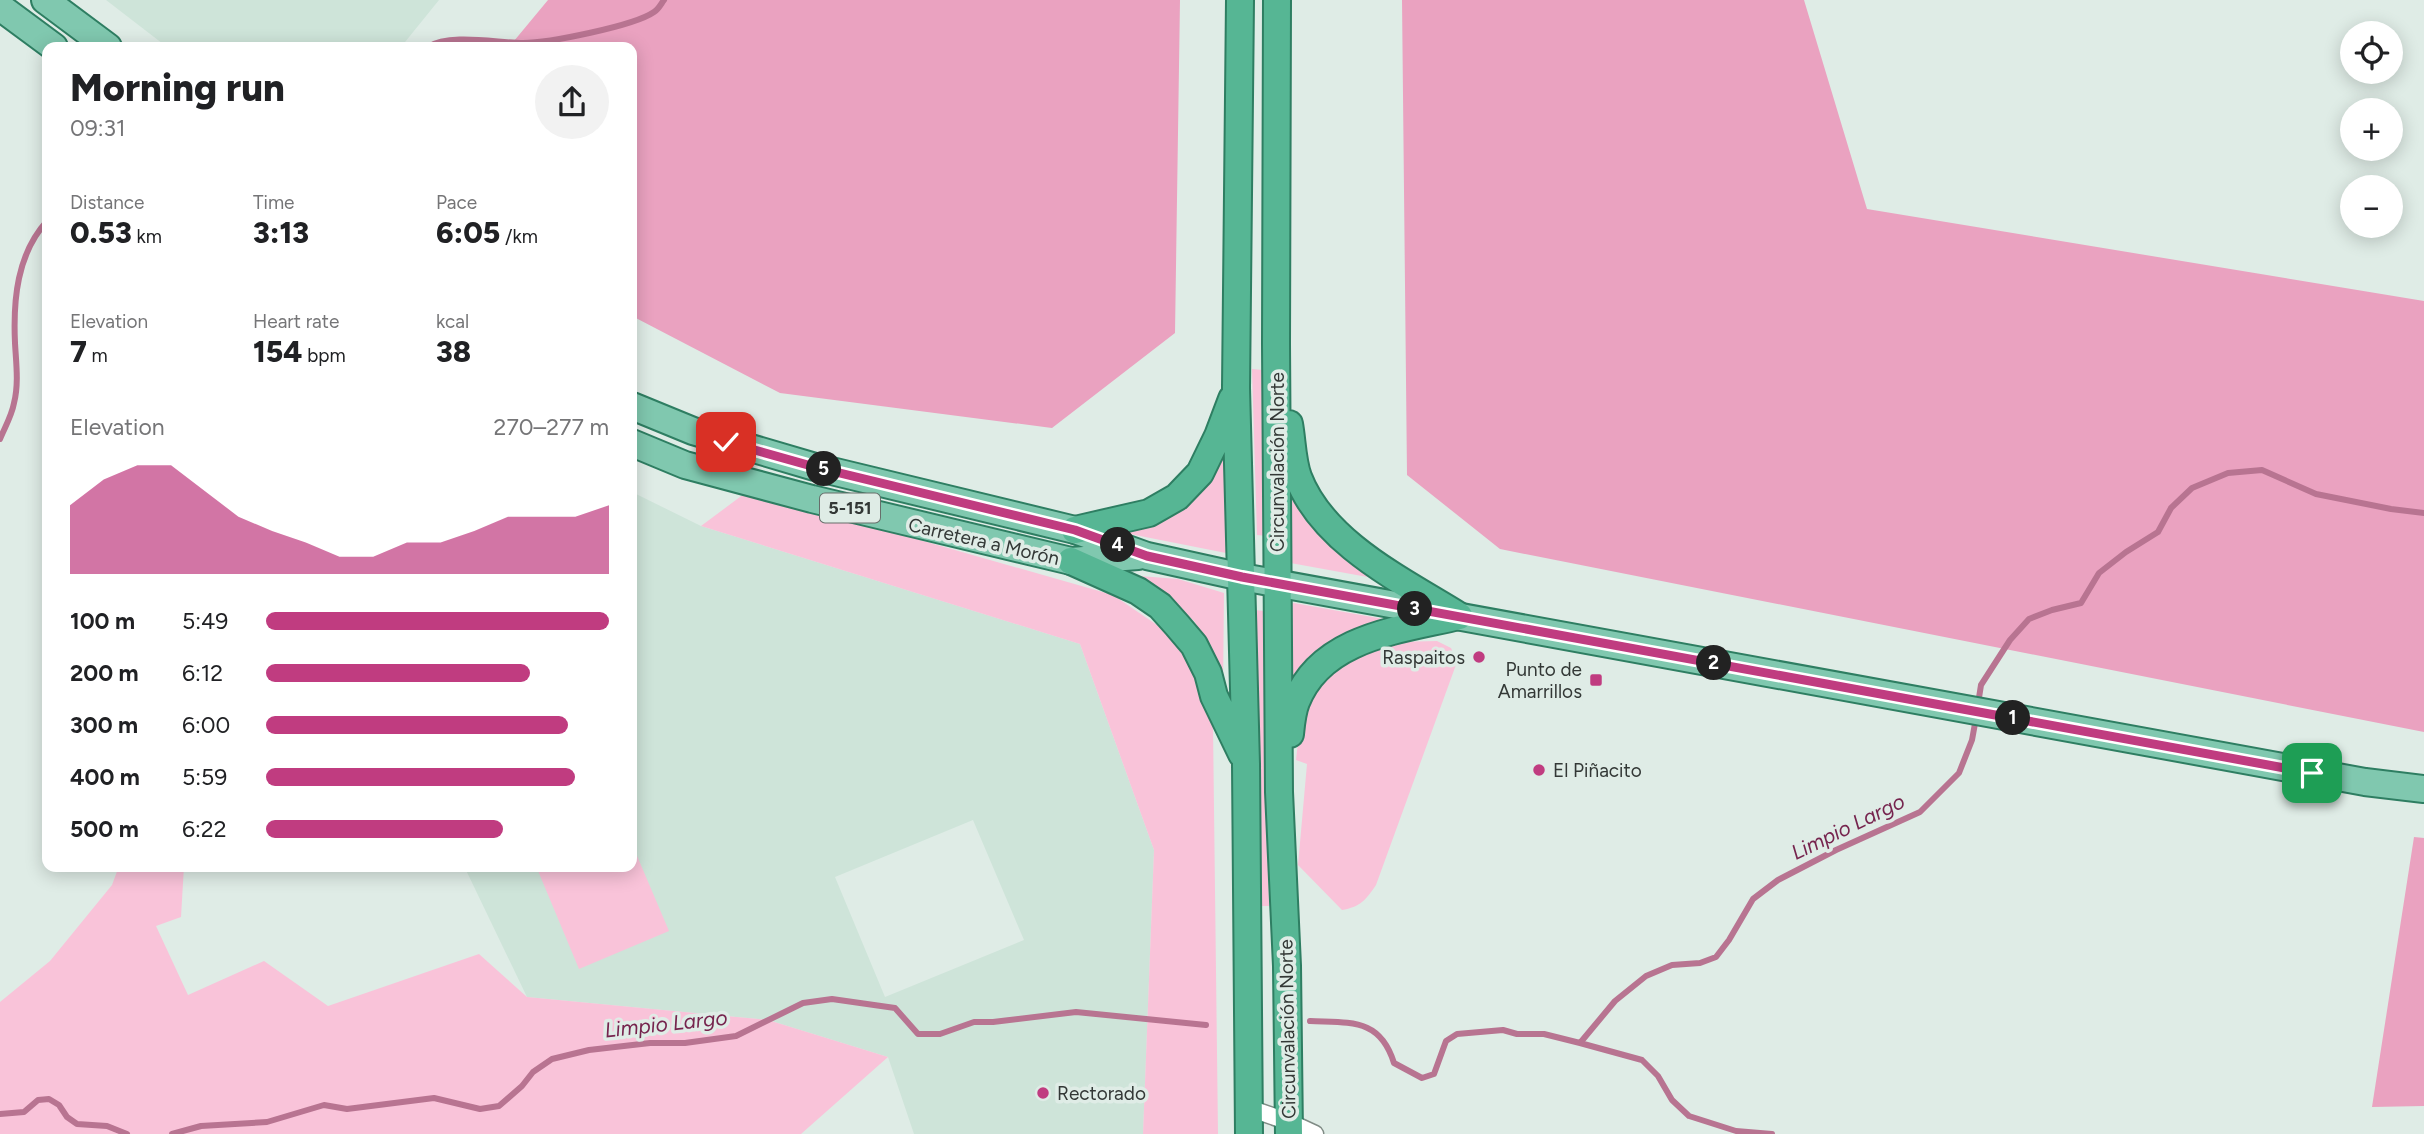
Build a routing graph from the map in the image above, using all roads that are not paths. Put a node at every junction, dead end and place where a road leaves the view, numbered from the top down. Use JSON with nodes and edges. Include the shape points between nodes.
{"nodes":[{"id":1,"x":45,"y":0,"type":"edge"},
{"id":2,"x":1240,"y":0,"type":"edge"},
{"id":3,"x":1277,"y":0,"type":"edge"},
{"id":4,"x":0,"y":6,"type":"edge"},
{"id":5,"x":47,"y":42,"type":"edge"},
{"id":6,"x":101,"y":42,"type":"edge"},
{"id":7,"x":1276,"y":344,"type":"junction"},
{"id":8,"x":1236,"y":388,"type":"junction"},
{"id":9,"x":637,"y":408,"type":"edge"},
{"id":10,"x":693,"y":431,"type":"junction"},
{"id":11,"x":637,"y":445,"type":"edge"},
{"id":12,"x":685,"y":465,"type":"junction"},
{"id":13,"x":1075,"y":530,"type":"junction"},
{"id":14,"x":1147,"y":556,"type":"junction"},
{"id":15,"x":1071,"y":561,"type":"junction"},
{"id":16,"x":1242,"y":577,"type":"junction"},
{"id":17,"x":1277,"y":582,"type":"junction"},
{"id":18,"x":1459,"y":617,"type":"junction"},
{"id":19,"x":1246,"y":764,"type":"junction"},
{"id":20,"x":2424,"y":789,"type":"edge"},
{"id":21,"x":1279,"y":792,"type":"junction"},
{"id":22,"x":1249,"y":1108,"type":"junction"},
{"id":23,"x":1289,"y":1128,"type":"edge"},
{"id":24,"x":1249,"y":1134,"type":"edge"},
{"id":25,"x":1315,"y":1134,"type":"edge"}],
"edges":[{"from":1,"to":6,"type":"main road"},
{"from":2,"to":8,"type":"highway","name":"Circunvalación Norte"},
{"from":3,"to":7,"type":"highway","name":"Circunvalación Norte"},
{"from":4,"to":5,"type":"main road"},
{"from":7,"to":17,"type":"highway","name":"Circunvalación Norte"},
{"from":7,"to":18,"type":"highway","via":[[1298,477],[1321,516],[1352,548]]},
{"from":8,"to":13,"type":"highway","via":[[1200,473],[1177,497],[1149,513]]},
{"from":8,"to":16,"type":"highway","name":"Circunvalación Norte"},
{"from":9,"to":10,"type":"main road","name":"Carretera a Morón","number":"5-151"},
{"from":10,"to":12,"type":"main road"},
{"from":10,"to":13,"type":"main road","name":"Carretera a Morón","number":"5-151","via":[[815,467]]},
{"from":11,"to":12,"type":"main road","name":"Carretera a Morón","number":"5-151"},
{"from":12,"to":15,"type":"main road","name":"Carretera a Morón","number":"5-151"},
{"from":13,"to":14,"type":"main road","name":"Carretera a Morón","number":"5-151"},
{"from":14,"to":15,"type":"main road","name":"Carretera a Morón","number":"5-151"},
{"from":14,"to":16,"type":"main road","number":"5-151"},
{"from":15,"to":19,"type":"highway","via":[[1139,591],[1177,625],[1208,673]]},
{"from":16,"to":17,"type":"main road","number":"5-151"},
{"from":16,"to":19,"type":"highway","name":"Circunvalación Norte"},
{"from":17,"to":18,"type":"main road","number":"5-151"},
{"from":17,"to":21,"type":"highway","name":"Circunvalación Norte"},
{"from":18,"to":20,"type":"main road","number":"5-151"},
{"from":18,"to":21,"type":"highway","via":[[1343,648],[1317,669],[1295,704]]},
{"from":19,"to":22,"type":"highway","name":"Circunvalación Norte"},
{"from":21,"to":23,"type":"highway","name":"Circunvalación Norte"},
{"from":22,"to":23,"type":"street"},
{"from":22,"to":24,"type":"highway","name":"Circunvalación Norte"},
{"from":23,"to":25,"type":"street"}]}
